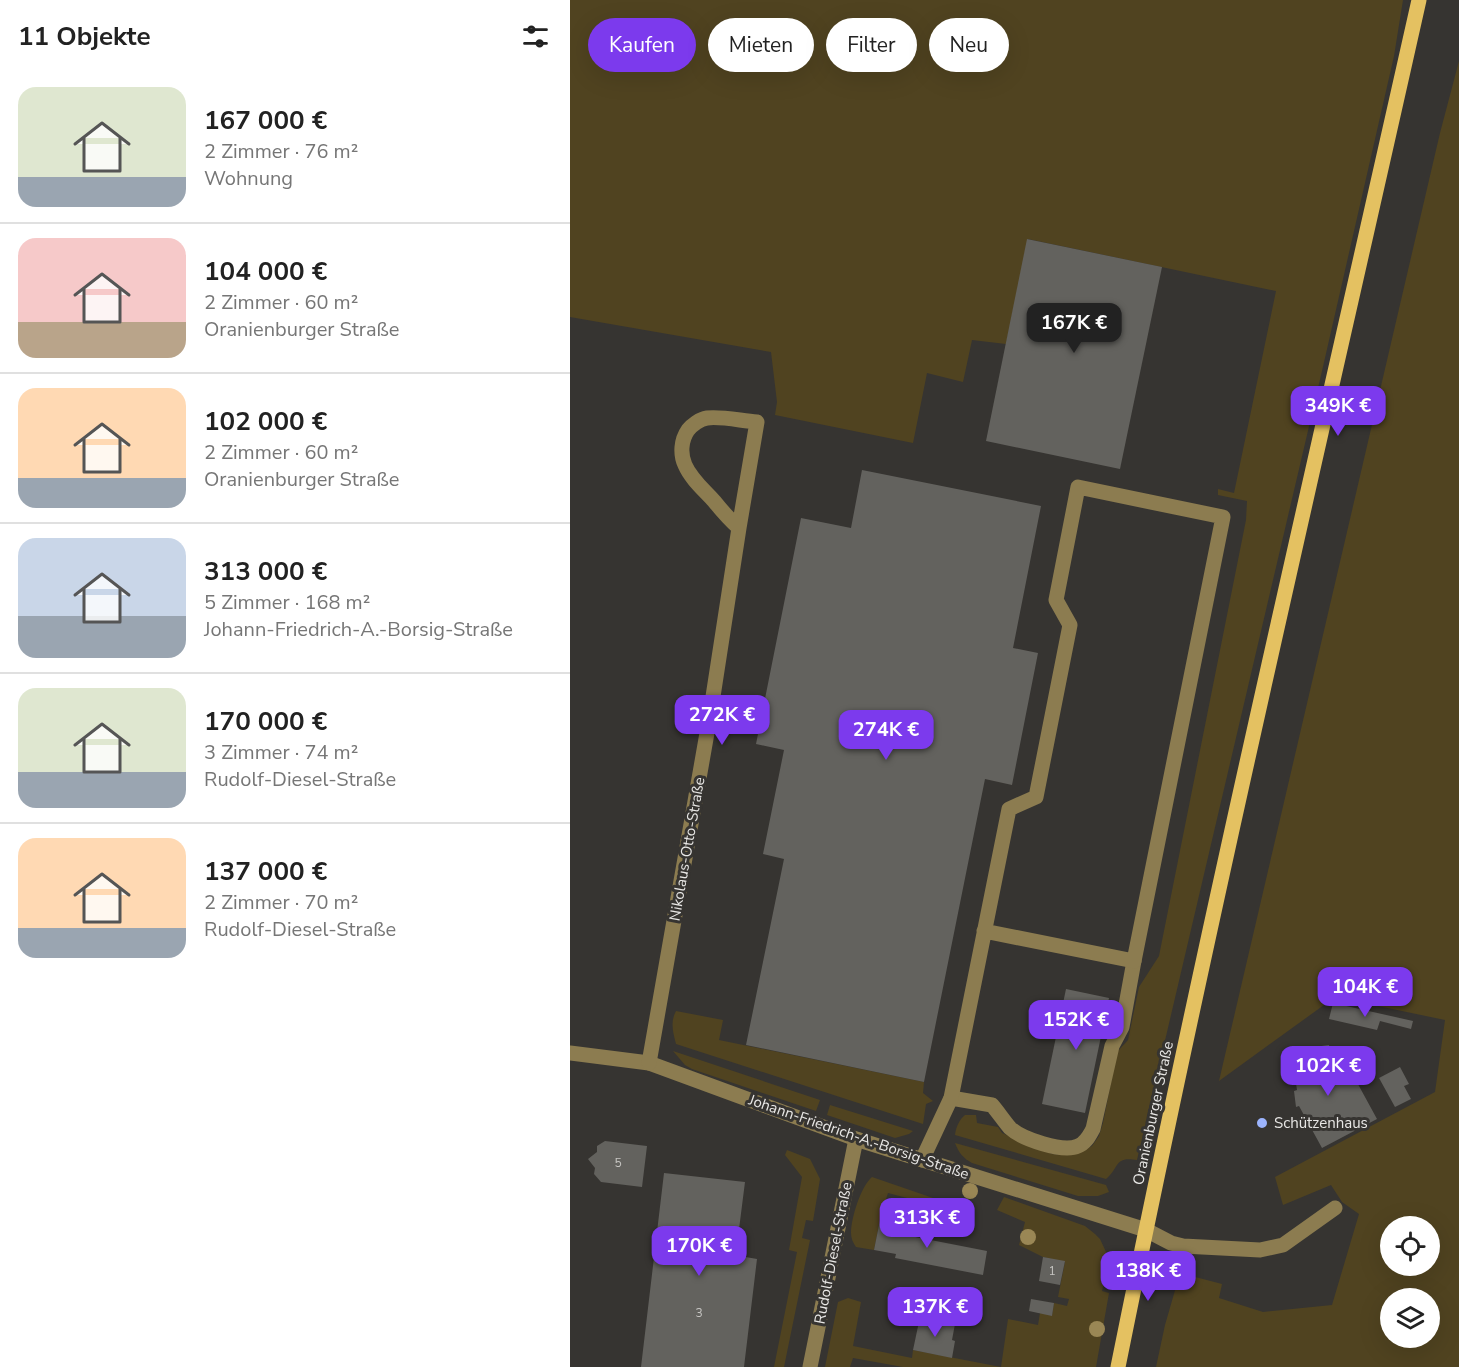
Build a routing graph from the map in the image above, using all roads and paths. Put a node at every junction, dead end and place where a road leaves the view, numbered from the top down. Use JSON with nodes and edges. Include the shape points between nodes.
{"nodes":[{"id":1,"x":1419,"y":0,"type":"edge"},
{"id":2,"x":739,"y":528,"type":"junction"},
{"id":3,"x":984,"y":931,"type":"junction"},
{"id":4,"x":1134,"y":961,"type":"junction"},
{"id":5,"x":570,"y":1053,"type":"edge"},
{"id":6,"x":649,"y":1063,"type":"junction"},
{"id":7,"x":951,"y":1098,"type":"junction"},
{"id":8,"x":856,"y":1139,"type":"junction"},
{"id":9,"x":922,"y":1160,"type":"junction"},
{"id":10,"x":1335,"y":1208,"type":"dead end"},
{"id":11,"x":1146,"y":1230,"type":"junction"},
{"id":12,"x":810,"y":1367,"type":"edge"},
{"id":13,"x":1118,"y":1367,"type":"edge"}],
"edges":[{"from":1,"to":11,"type":"main road","name":"Oranienburger Straße"},
{"from":2,"to":2,"type":"street","name":"Nikolaus-Otto-Straße","via":[[758,422],[705,418],[682,439],[685,465],[699,486]]},
{"from":2,"to":6,"type":"street","name":"Nikolaus-Otto-Straße"},
{"from":3,"to":4,"type":"street"},
{"from":3,"to":4,"type":"street","via":[[1008,809],[1036,797],[1070,625],[1056,600],[1078,487],[1223,517]]},
{"from":3,"to":7,"type":"street"},
{"from":4,"to":7,"type":"street","via":[[1122,1027],[1112,1046],[1087,1140],[1066,1149],[1030,1140],[1010,1127],[992,1105]]},
{"from":5,"to":6,"type":"street","name":"Johann-Friedrich-A.-Borsig-Straße"},
{"from":6,"to":8,"type":"street","name":"Johann-Friedrich-A.-Borsig-Straße"},
{"from":7,"to":9,"type":"street"},
{"from":8,"to":9,"type":"street","name":"Johann-Friedrich-A.-Borsig-Straße"},
{"from":8,"to":12,"type":"street","name":"Rudolf-Diesel-Straße"},
{"from":9,"to":11,"type":"street","name":"Johann-Friedrich-A.-Borsig-Straße"},
{"from":10,"to":11,"type":"street","name":"Johann-Friedrich-A.-Borsig-Straße","via":[[1283,1245],[1260,1250],[1183,1246]]},
{"from":11,"to":13,"type":"main road","name":"Oranienburger Straße"}]}
